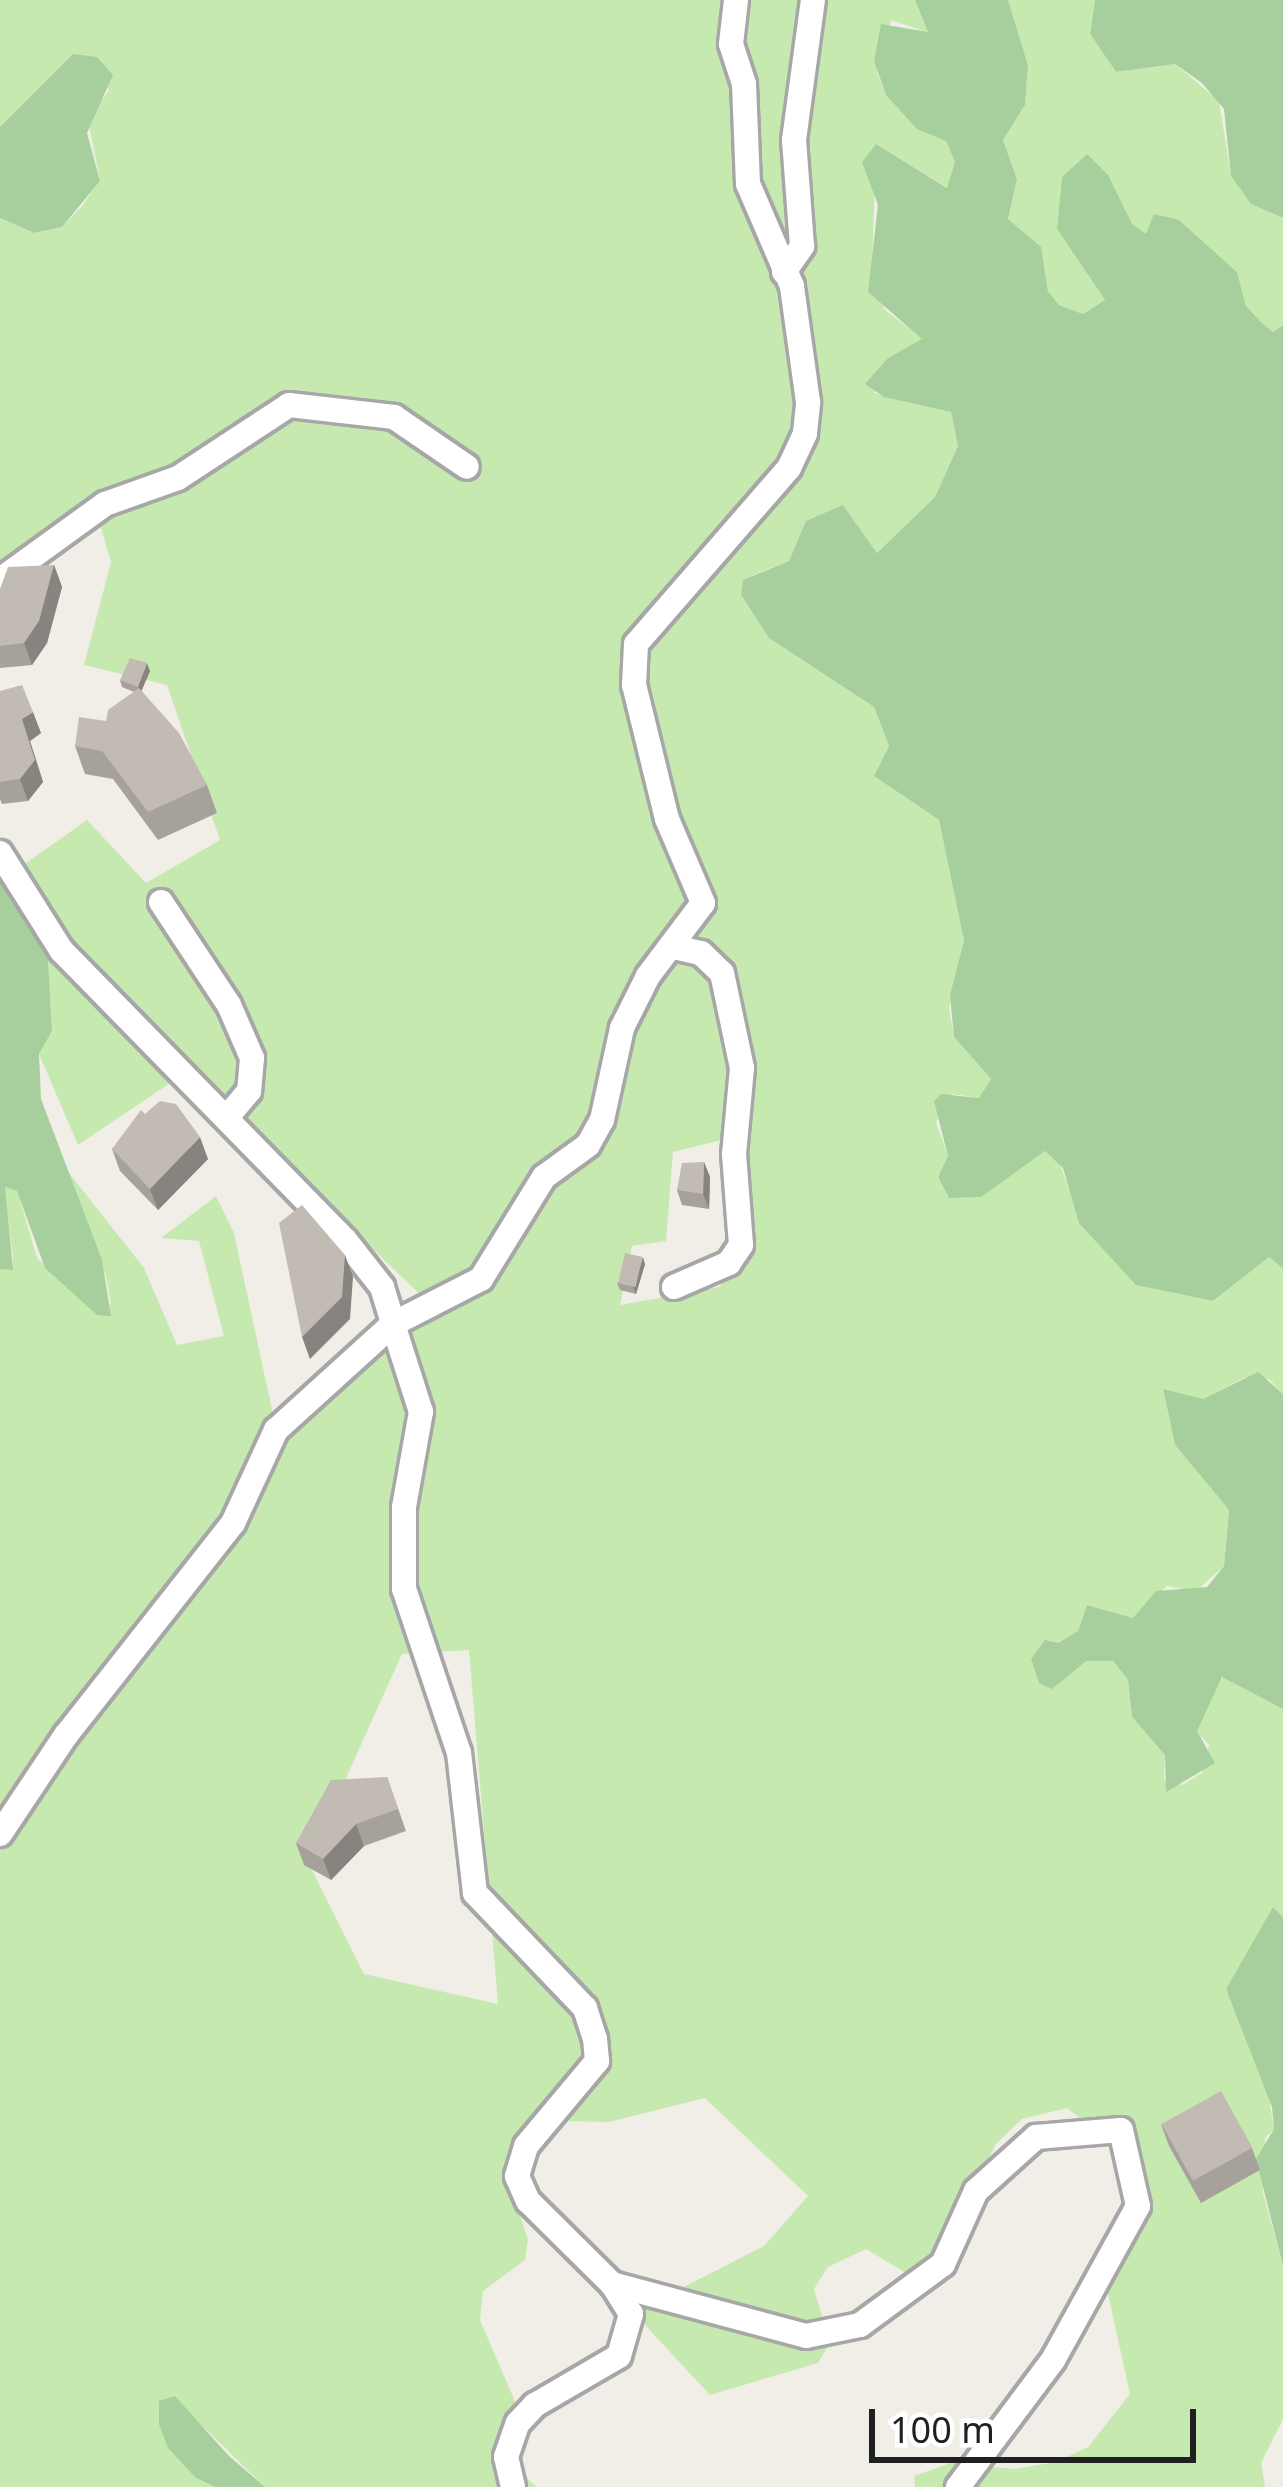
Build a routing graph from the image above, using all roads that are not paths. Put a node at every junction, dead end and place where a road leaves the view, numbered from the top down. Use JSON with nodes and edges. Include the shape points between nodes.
{"nodes":[{"id":1,"x":736,"y":0,"type":"edge"},
{"id":2,"x":813,"y":0,"type":"edge"},
{"id":3,"x":784,"y":272,"type":"junction"},
{"id":4,"x":467,"y":466,"type":"dead end"},
{"id":5,"x":0,"y":580,"type":"edge"},
{"id":6,"x":0,"y":853,"type":"edge"},
{"id":7,"x":161,"y":902,"type":"dead end"},
{"id":8,"x":674,"y":947,"type":"junction"},
{"id":9,"x":226,"y":1118,"type":"junction"},
{"id":10,"x":674,"y":1287,"type":"dead end"},
{"id":11,"x":393,"y":1324,"type":"junction"},
{"id":12,"x":0,"y":1834,"type":"edge"},
{"id":13,"x":611,"y":2284,"type":"junction"},
{"id":14,"x":506,"y":2457,"type":"junction"},
{"id":15,"x":487,"y":2487,"type":"edge"},
{"id":16,"x":513,"y":2487,"type":"edge"},
{"id":17,"x":958,"y":2487,"type":"edge"}],
"edges":[{"from":1,"to":3,"type":"street","via":[[731,44],[744,85],[748,184]]},
{"from":2,"to":3,"type":"street","via":[[794,140],[802,246]]},
{"from":3,"to":8,"type":"street","via":[[799,328],[806,433],[736,538],[636,644],[634,685],[667,819],[704,903]]},
{"from":4,"to":5,"type":"street","via":[[394,417],[289,406],[178,478],[105,504]]},
{"from":6,"to":9,"type":"street","via":[[61,950]]},
{"from":7,"to":9,"type":"street","via":[[229,1005],[252,1058],[249,1091]]},
{"from":8,"to":10,"type":"street","via":[[701,953],[722,974],[742,1068],[734,1154],[741,1245],[729,1263]]},
{"from":8,"to":11,"type":"street","via":[[647,976],[622,1028],[602,1120],[588,1145],[533,1191],[481,1280]]},
{"from":9,"to":11,"type":"street","via":[[345,1240],[382,1287]]},
{"from":11,"to":12,"type":"street","via":[[276,1430],[233,1523]]},
{"from":11,"to":13,"type":"street","via":[[421,1412],[404,1507],[404,1589],[459,1753],[476,1893],[585,2008],[595,2039],[597,2061],[526,2146],[517,2176],[528,2201]]},
{"from":13,"to":14,"type":"street","via":[[632,2314],[630,2339],[619,2356],[535,2405]]},
{"from":13,"to":17,"type":"street","via":[[806,2336],[860,2325],[943,2264],[976,2191],[1036,2137],[1121,2130],[1138,2206],[1053,2360]]},
{"from":14,"to":15,"type":"street"},
{"from":14,"to":16,"type":"street"}]}
